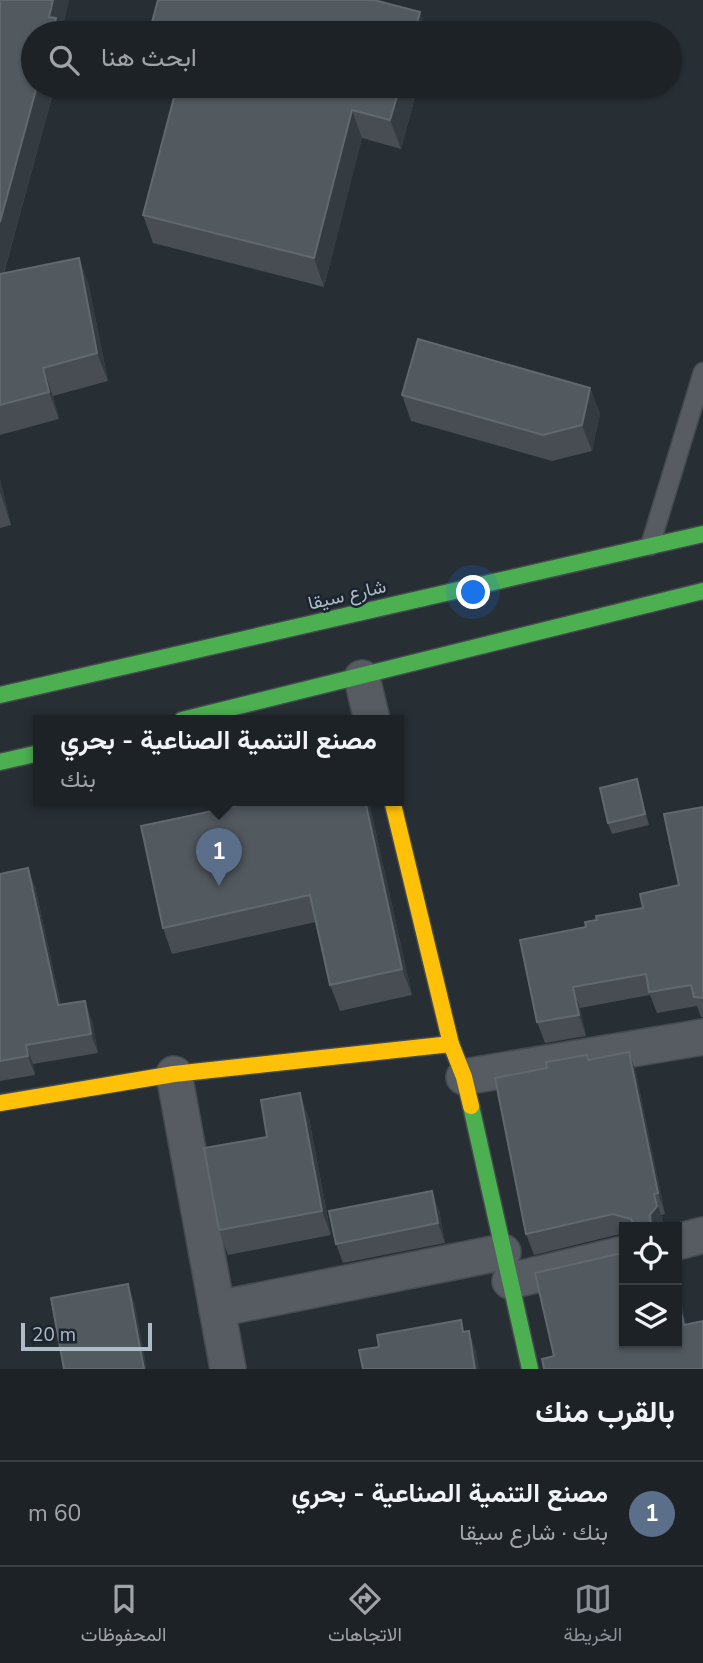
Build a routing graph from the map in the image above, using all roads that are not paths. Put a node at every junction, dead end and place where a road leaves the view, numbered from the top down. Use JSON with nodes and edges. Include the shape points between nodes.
{"nodes":[{"id":1,"x":703,"y":372,"type":"edge"},
{"id":2,"x":703,"y":534,"type":"edge"},
{"id":3,"x":650,"y":547,"type":"junction"},
{"id":4,"x":703,"y":591,"type":"edge"},
{"id":5,"x":362,"y":678,"type":"junction"},
{"id":6,"x":0,"y":695,"type":"edge"},
{"id":7,"x":203,"y":715,"type":"edge"},
{"id":8,"x":371,"y":715,"type":"edge"},
{"id":9,"x":33,"y":754,"type":"edge"},
{"id":10,"x":0,"y":762,"type":"edge"},
{"id":11,"x":393,"y":806,"type":"edge"},
{"id":12,"x":703,"y":1037,"type":"edge"},
{"id":13,"x":451,"y":1044,"type":"junction"},
{"id":14,"x":174,"y":1074,"type":"junction"},
{"id":15,"x":464,"y":1077,"type":"junction"},
{"id":16,"x":0,"y":1103,"type":"edge"},
{"id":17,"x":703,"y":1236,"type":"edge"},
{"id":18,"x":682,"y":1241,"type":"edge"},
{"id":19,"x":619,"y":1255,"type":"edge"},
{"id":20,"x":506,"y":1267,"type":"junction"},
{"id":21,"x":217,"y":1309,"type":"junction"},
{"id":22,"x":228,"y":1369,"type":"edge"},
{"id":23,"x":530,"y":1369,"type":"edge"}],
"edges":[{"from":1,"to":3,"type":"lane"},
{"from":2,"to":3,"type":"main road","name":"شارع سيقا"},
{"from":3,"to":6,"type":"main road","name":"شارع سيقا"},
{"from":4,"to":5,"type":"main road"},
{"from":5,"to":7,"type":"main road"},
{"from":5,"to":8,"type":"street"},
{"from":9,"to":10,"type":"main road"},
{"from":11,"to":13,"type":"main road"},
{"from":12,"to":15,"type":"street"},
{"from":13,"to":14,"type":"main road"},
{"from":13,"to":15,"type":"main road"},
{"from":14,"to":16,"type":"main road"},
{"from":14,"to":21,"type":"street"},
{"from":15,"to":20,"type":"main road"},
{"from":17,"to":18,"type":"street"},
{"from":19,"to":20,"type":"street"},
{"from":20,"to":21,"type":"street"},
{"from":20,"to":23,"type":"main road"},
{"from":21,"to":22,"type":"street"}]}
